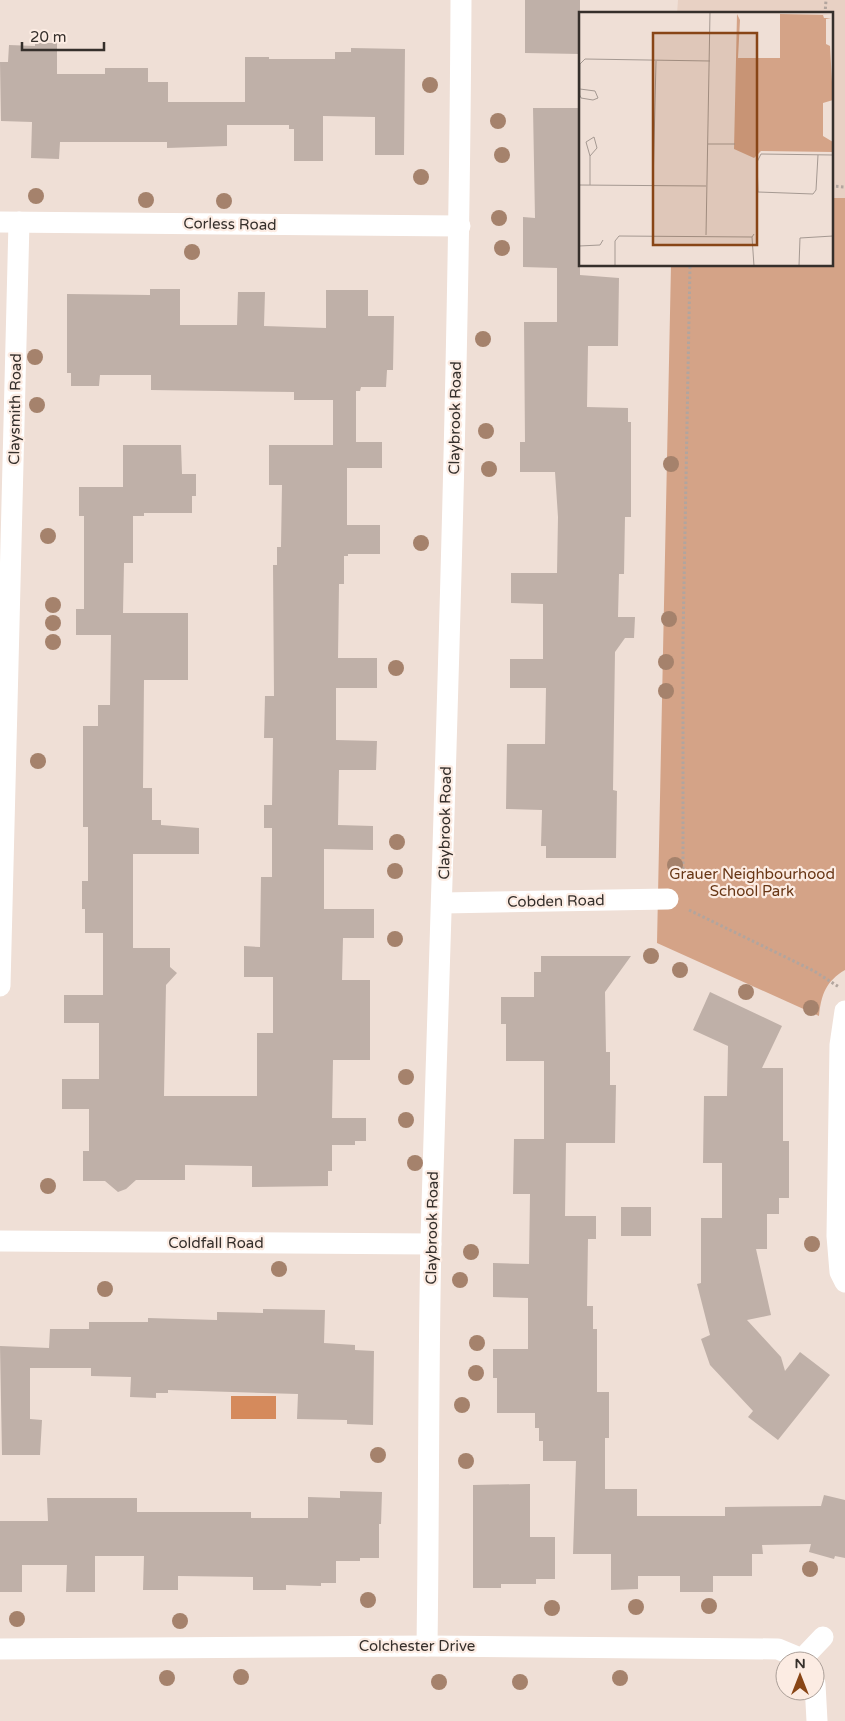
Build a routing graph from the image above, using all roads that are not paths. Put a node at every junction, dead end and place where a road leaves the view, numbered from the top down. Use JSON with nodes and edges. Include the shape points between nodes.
{"nodes":[{"id":1,"x":461,"y":0,"type":"edge"},
{"id":2,"x":10,"y":222,"type":"edge"},
{"id":3,"x":460,"y":226,"type":"junction"},
{"id":4,"x":443,"y":903,"type":"junction"},
{"id":5,"x":681,"y":905,"type":"road end"},
{"id":6,"x":0,"y":986,"type":"edge"},
{"id":7,"x":845,"y":1011,"type":"edge"},
{"id":8,"x":0,"y":1241,"type":"edge"},
{"id":9,"x":431,"y":1244,"type":"junction"},
{"id":10,"x":845,"y":1282,"type":"edge"},
{"id":11,"x":823,"y":1637,"type":"dead end"},
{"id":12,"x":427,"y":1646,"type":"junction"},
{"id":13,"x":0,"y":1649,"type":"edge"},
{"id":14,"x":780,"y":1651,"type":"edge"},
{"id":15,"x":811,"y":1651,"type":"edge"},
{"id":16,"x":816,"y":1701,"type":"edge"},
{"id":17,"x":818,"y":1721,"type":"edge"}],
"edges":[{"from":1,"to":3,"type":"street","name":"Claybrook Road"},
{"from":2,"to":3,"type":"street","name":"Corless Road"},
{"from":2,"to":6,"type":"street","name":"Claysmith Road"},
{"from":3,"to":4,"type":"street","name":"Claybrook Road"},
{"from":4,"to":5,"type":"street","name":"Cobden Road"},
{"from":4,"to":9,"type":"street","name":"Claybrook Road"},
{"from":7,"to":10,"type":"street","via":[[840,1045],[836,1236],[840,1272]]},
{"from":8,"to":9,"type":"street","name":"Coldfall Road"},
{"from":9,"to":12,"type":"street","name":"Claybrook Road"},
{"from":11,"to":15,"type":"street","name":"Colchester Drive"},
{"from":12,"to":13,"type":"street","name":"Colchester Drive"},
{"from":12,"to":14,"type":"street","name":"Colchester Drive"},
{"from":16,"to":17,"type":"street"}]}
